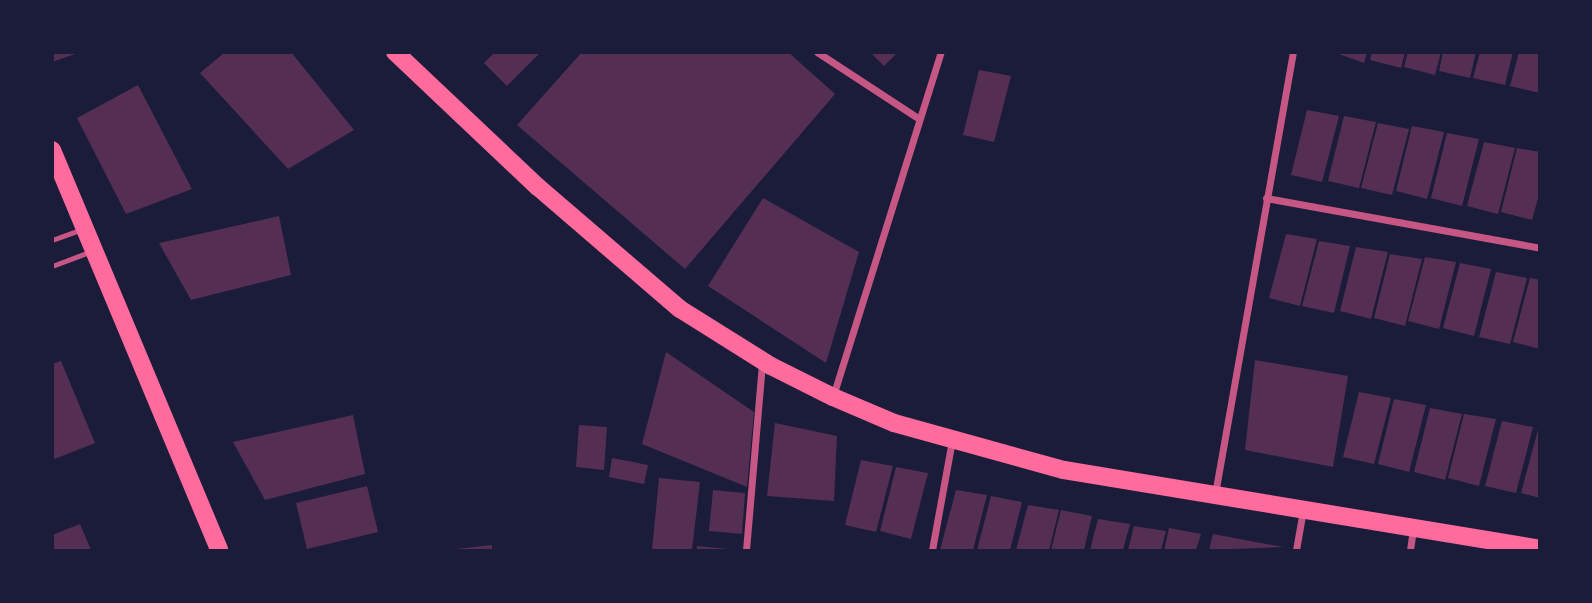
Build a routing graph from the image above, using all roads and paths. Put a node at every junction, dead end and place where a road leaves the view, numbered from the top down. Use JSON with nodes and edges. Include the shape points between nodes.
{"nodes":[{"id":1,"x":395,"y":52,"type":"edge"},
{"id":2,"x":817,"y":52,"type":"edge"},
{"id":3,"x":941,"y":52,"type":"edge"},
{"id":4,"x":1293,"y":52,"type":"edge"},
{"id":5,"x":918,"y":118,"type":"junction"},
{"id":6,"x":52,"y":150,"type":"edge"},
{"id":7,"x":1266,"y":198,"type":"junction"},
{"id":8,"x":83,"y":228,"type":"junction"},
{"id":9,"x":52,"y":240,"type":"edge"},
{"id":10,"x":1539,"y":248,"type":"edge"},
{"id":11,"x":92,"y":251,"type":"junction"},
{"id":12,"x":52,"y":266,"type":"edge"},
{"id":13,"x":762,"y":361,"type":"junction"},
{"id":14,"x":833,"y":397,"type":"junction"},
{"id":15,"x":952,"y":439,"type":"junction"},
{"id":16,"x":1214,"y":494,"type":"junction"},
{"id":17,"x":1303,"y":508,"type":"junction"},
{"id":18,"x":1413,"y":529,"type":"junction"},
{"id":19,"x":1539,"y":550,"type":"edge"},
{"id":20,"x":219,"y":551,"type":"edge"},
{"id":21,"x":746,"y":551,"type":"edge"},
{"id":22,"x":932,"y":551,"type":"edge"},
{"id":23,"x":1296,"y":551,"type":"edge"},
{"id":24,"x":1410,"y":551,"type":"edge"}],
"edges":[{"from":1,"to":13,"type":"main road","via":[[538,187],[681,309]]},
{"from":2,"to":5,"type":"street"},
{"from":3,"to":5,"type":"street"},
{"from":4,"to":7,"type":"street"},
{"from":5,"to":14,"type":"street"},
{"from":6,"to":8,"type":"main road"},
{"from":7,"to":10,"type":"street"},
{"from":7,"to":16,"type":"street"},
{"from":8,"to":9,"type":"lane"},
{"from":8,"to":11,"type":"main road"},
{"from":11,"to":12,"type":"lane"},
{"from":11,"to":20,"type":"main road"},
{"from":13,"to":14,"type":"main road"},
{"from":13,"to":21,"type":"street"},
{"from":14,"to":15,"type":"main road","via":[[894,423]]},
{"from":15,"to":16,"type":"main road","via":[[1064,470]]},
{"from":15,"to":22,"type":"street"},
{"from":16,"to":17,"type":"main road"},
{"from":17,"to":18,"type":"main road"},
{"from":17,"to":23,"type":"street"},
{"from":18,"to":19,"type":"main road"},
{"from":18,"to":24,"type":"street"}]}
